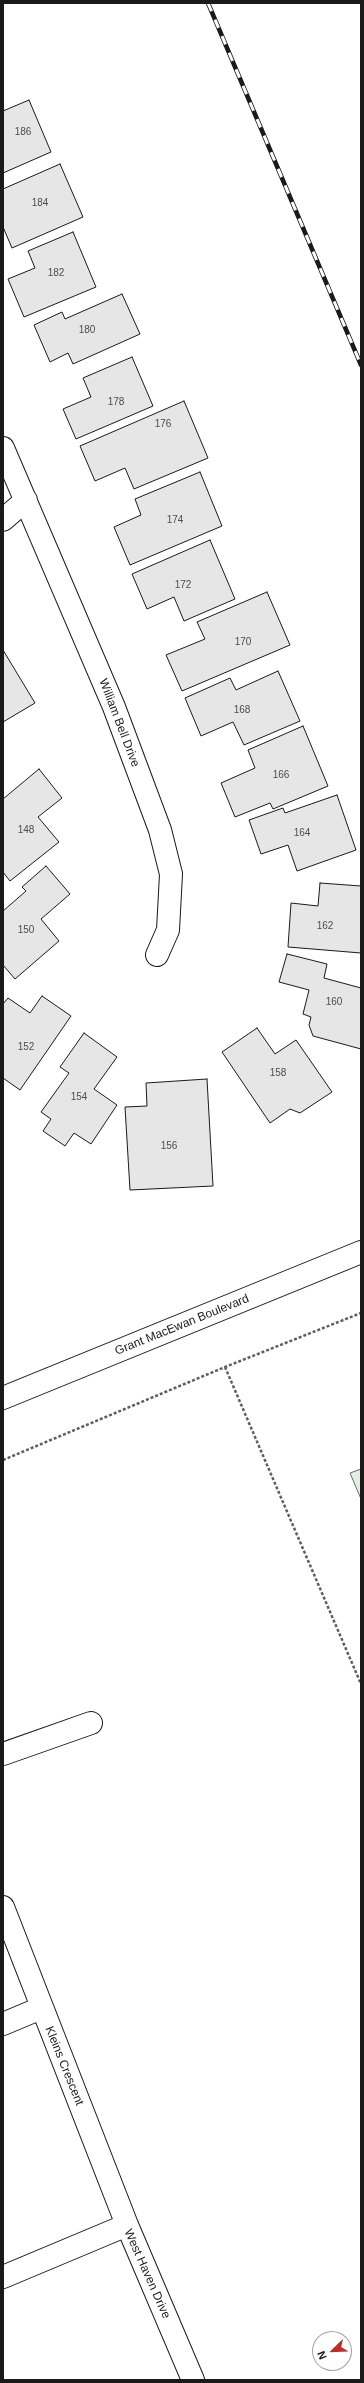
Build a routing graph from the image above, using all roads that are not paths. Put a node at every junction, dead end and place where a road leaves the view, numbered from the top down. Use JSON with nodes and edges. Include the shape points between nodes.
{"nodes":[{"id":1,"x":3,"y":448,"type":"edge"},
{"id":2,"x":26,"y":500,"type":"junction"},
{"id":3,"x":3,"y":520,"type":"edge"},
{"id":4,"x":157,"y":955,"type":"dead end"},
{"id":5,"x":361,"y":1252,"type":"edge"},
{"id":6,"x":3,"y":1398,"type":"edge"},
{"id":7,"x":91,"y":1723,"type":"dead end"},
{"id":8,"x":3,"y":1754,"type":"edge"},
{"id":9,"x":3,"y":1906,"type":"edge"},
{"id":10,"x":41,"y":2008,"type":"junction"},
{"id":11,"x":3,"y":2024,"type":"edge"},
{"id":12,"x":127,"y":2225,"type":"junction"},
{"id":13,"x":3,"y":2277,"type":"edge"},
{"id":14,"x":193,"y":2380,"type":"edge"}],
"edges":[{"from":1,"to":2,"type":"street","name":"William Bell Drive"},
{"from":2,"to":3,"type":"street"},
{"from":2,"to":4,"type":"street","name":"William Bell Drive","via":[[114,707],[160,830],[171,874],[168,930]]},
{"from":5,"to":6,"type":"street","name":"Grant MacEwan Boulevard"},
{"from":7,"to":8,"type":"street"},
{"from":9,"to":10,"type":"street","name":"Kleins Crescent"},
{"from":10,"to":11,"type":"street"},
{"from":10,"to":12,"type":"street","name":"Kleins Crescent"},
{"from":12,"to":13,"type":"street","name":"West Haven Drive"},
{"from":12,"to":14,"type":"street","name":"West Haven Drive"}]}
